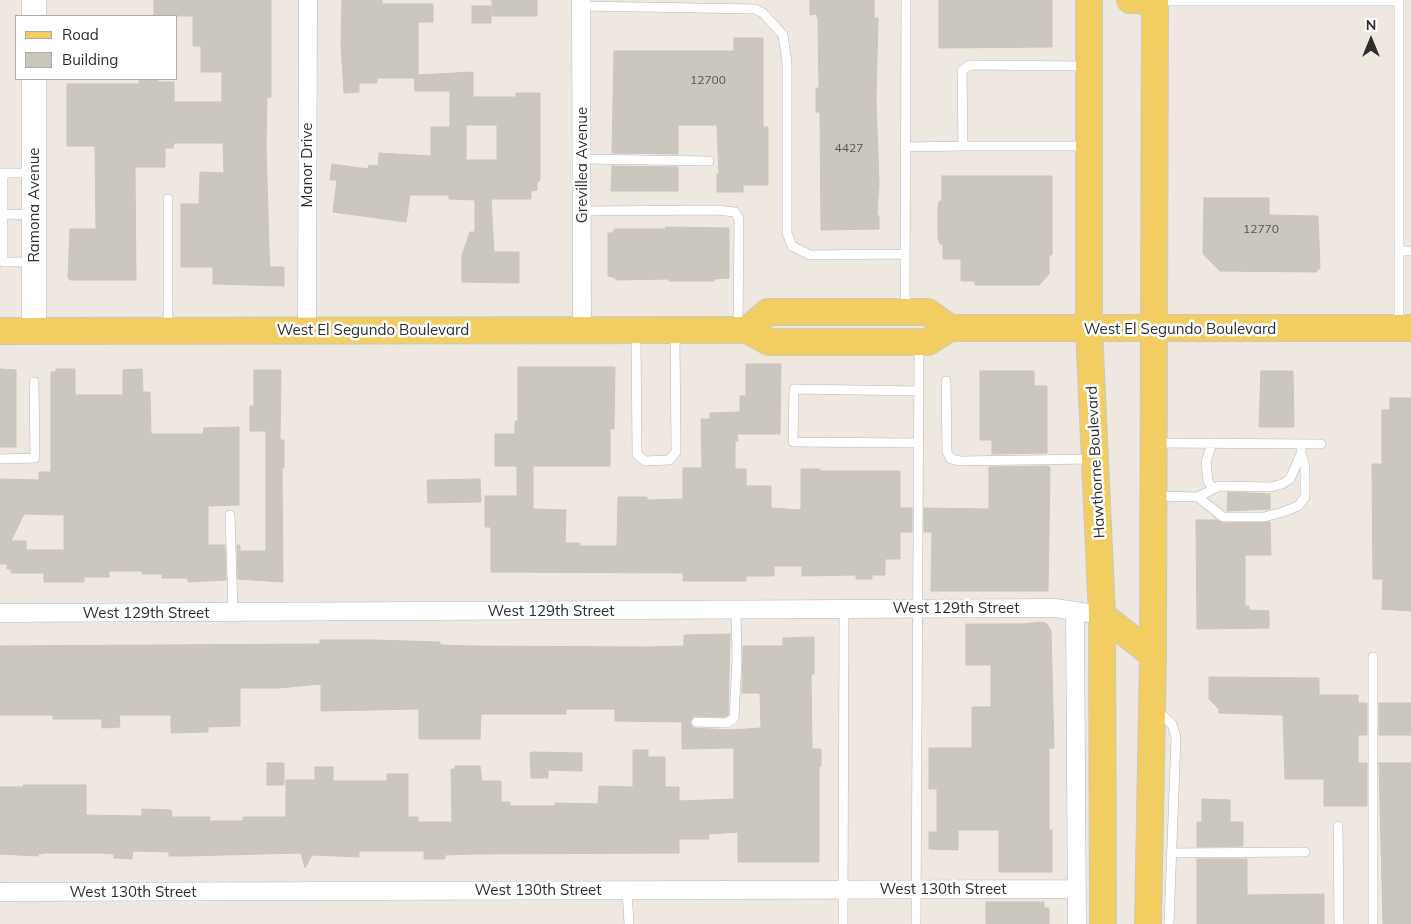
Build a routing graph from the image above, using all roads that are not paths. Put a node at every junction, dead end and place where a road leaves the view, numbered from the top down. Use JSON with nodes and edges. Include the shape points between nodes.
{"nodes":[{"id":1,"x":34,"y":0,"type":"edge"},
{"id":2,"x":308,"y":0,"type":"edge"},
{"id":3,"x":906,"y":0,"type":"edge"},
{"id":4,"x":1089,"y":0,"type":"edge"},
{"id":5,"x":1147,"y":0,"type":"edge"},
{"id":6,"x":1399,"y":0,"type":"edge"},
{"id":7,"x":580,"y":3,"type":"edge"},
{"id":8,"x":624,"y":3,"type":"edge"},
{"id":9,"x":34,"y":15,"type":"edge"},
{"id":10,"x":1089,"y":66,"type":"junction"},
{"id":11,"x":34,"y":80,"type":"edge"},
{"id":12,"x":963,"y":146,"type":"junction"},
{"id":13,"x":1090,"y":146,"type":"junction"},
{"id":14,"x":905,"y":147,"type":"junction"},
{"id":15,"x":582,"y":159,"type":"junction"},
{"id":16,"x":709,"y":162,"type":"dead end"},
{"id":17,"x":1,"y":173,"type":"edge"},
{"id":18,"x":34,"y":174,"type":"junction"},
{"id":19,"x":168,"y":199,"type":"dead end"},
{"id":20,"x":582,"y":211,"type":"junction"},
{"id":21,"x":2,"y":214,"type":"junction"},
{"id":22,"x":34,"y":215,"type":"junction"},
{"id":23,"x":1399,"y":251,"type":"junction"},
{"id":24,"x":1411,"y":251,"type":"edge"},
{"id":25,"x":904,"y":254,"type":"junction"},
{"id":26,"x":34,"y":262,"type":"junction"},
{"id":27,"x":905,"y":312,"type":"junction"},
{"id":28,"x":950,"y":328,"type":"junction"},
{"id":29,"x":1405,"y":328,"type":"edge"},
{"id":30,"x":1090,"y":329,"type":"junction"},
{"id":31,"x":1156,"y":329,"type":"junction"},
{"id":32,"x":307,"y":330,"type":"junction"},
{"id":33,"x":582,"y":330,"type":"junction"},
{"id":34,"x":636,"y":330,"type":"junction"},
{"id":35,"x":675,"y":330,"type":"junction"},
{"id":36,"x":742,"y":330,"type":"junction"},
{"id":37,"x":0,"y":331,"type":"edge"},
{"id":38,"x":34,"y":331,"type":"junction"},
{"id":39,"x":168,"y":331,"type":"junction"},
{"id":40,"x":919,"y":342,"type":"junction"},
{"id":41,"x":946,"y":381,"type":"dead end"},
{"id":42,"x":34,"y":382,"type":"dead end"},
{"id":43,"x":918,"y":391,"type":"junction"},
{"id":44,"x":918,"y":443,"type":"junction"},
{"id":45,"x":1155,"y":443,"type":"junction"},
{"id":46,"x":1212,"y":443,"type":"junction"},
{"id":47,"x":1301,"y":444,"type":"junction"},
{"id":48,"x":1321,"y":444,"type":"dead end"},
{"id":49,"x":1301,"y":454,"type":"junction"},
{"id":50,"x":0,"y":459,"type":"edge"},
{"id":51,"x":1096,"y":459,"type":"junction"},
{"id":52,"x":1212,"y":488,"type":"junction"},
{"id":53,"x":1155,"y":496,"type":"junction"},
{"id":54,"x":1198,"y":497,"type":"junction"},
{"id":55,"x":230,"y":515,"type":"dead end"},
{"id":56,"x":918,"y":609,"type":"junction"},
{"id":57,"x":736,"y":610,"type":"junction"},
{"id":58,"x":844,"y":610,"type":"junction"},
{"id":59,"x":1075,"y":611,"type":"junction"},
{"id":60,"x":233,"y":612,"type":"junction"},
{"id":61,"x":0,"y":613,"type":"edge"},
{"id":62,"x":1102,"y":615,"type":"junction"},
{"id":63,"x":1153,"y":655,"type":"junction"},
{"id":64,"x":1373,"y":657,"type":"dead end"},
{"id":65,"x":1152,"y":707,"type":"junction"},
{"id":66,"x":696,"y":722,"type":"dead end"},
{"id":67,"x":1338,"y":826,"type":"dead end"},
{"id":68,"x":1305,"y":852,"type":"dead end"},
{"id":69,"x":1171,"y":853,"type":"junction"},
{"id":70,"x":916,"y":888,"type":"junction"},
{"id":71,"x":843,"y":889,"type":"junction"},
{"id":72,"x":1077,"y":889,"type":"junction"},
{"id":73,"x":627,"y":890,"type":"junction"},
{"id":74,"x":0,"y":892,"type":"edge"},
{"id":75,"x":629,"y":924,"type":"edge"},
{"id":76,"x":843,"y":924,"type":"edge"},
{"id":77,"x":916,"y":924,"type":"edge"},
{"id":78,"x":1077,"y":924,"type":"edge"},
{"id":79,"x":1103,"y":924,"type":"edge"},
{"id":80,"x":1148,"y":924,"type":"edge"},
{"id":81,"x":1169,"y":924,"type":"edge"},
{"id":82,"x":1339,"y":924,"type":"edge"},
{"id":83,"x":1373,"y":924,"type":"edge"}],
"edges":[{"from":1,"to":9,"type":"street"},
{"from":2,"to":32,"type":"street","name":"Manor Drive"},
{"from":3,"to":14,"type":"lane"},
{"from":4,"to":10,"type":"main road","name":"Hawthorne Boulevard"},
{"from":5,"to":6,"type":"lane"},
{"from":5,"to":31,"type":"main road"},
{"from":6,"to":23,"type":"lane"},
{"from":7,"to":8,"type":"lane"},
{"from":7,"to":15,"type":"street","name":"Grevillea Avenue"},
{"from":8,"to":25,"type":"lane","via":[[754,9],[763,13],[783,35],[787,63],[787,233],[792,246],[810,255]]},
{"from":10,"to":12,"type":"lane","via":[[965,67],[962,71]]},
{"from":10,"to":13,"type":"main road","name":"Hawthorne Boulevard"},
{"from":11,"to":18,"type":"street","name":"Ramona Avenue"},
{"from":12,"to":13,"type":"lane"},
{"from":12,"to":14,"type":"lane"},
{"from":13,"to":30,"type":"main road","name":"Hawthorne Boulevard"},
{"from":14,"to":25,"type":"lane"},
{"from":15,"to":16,"type":"lane"},
{"from":15,"to":20,"type":"street","name":"Grevillea Avenue"},
{"from":17,"to":18,"type":"lane"},
{"from":17,"to":21,"type":"lane"},
{"from":18,"to":22,"type":"street","name":"Ramona Avenue"},
{"from":19,"to":39,"type":"lane"},
{"from":20,"to":33,"type":"street","name":"Grevillea Avenue"},
{"from":20,"to":36,"type":"lane","via":[[734,212],[739,219]]},
{"from":21,"to":22,"type":"lane"},
{"from":21,"to":26,"type":"lane","via":[[3,262]]},
{"from":22,"to":26,"type":"street","name":"Ramona Avenue"},
{"from":23,"to":24,"type":"lane"},
{"from":23,"to":29,"type":"lane"},
{"from":25,"to":27,"type":"lane"},
{"from":26,"to":38,"type":"street","name":"Ramona Avenue"},
{"from":27,"to":28,"type":"main road","via":[[928,312]]},
{"from":27,"to":36,"type":"main road","via":[[768,312]]},
{"from":28,"to":30,"type":"main road","name":"West El Segundo Boulevard"},
{"from":28,"to":40,"type":"main road","name":"West El Segundo Boulevard","via":[[928,342]]},
{"from":29,"to":31,"type":"main road","name":"West El Segundo Boulevard"},
{"from":30,"to":31,"type":"main road","name":"West El Segundo Boulevard"},
{"from":30,"to":51,"type":"main road","name":"Hawthorne Boulevard"},
{"from":31,"to":45,"type":"main road"},
{"from":32,"to":33,"type":"main road","name":"West El Segundo Boulevard"},
{"from":32,"to":39,"type":"main road","name":"West El Segundo Boulevard"},
{"from":33,"to":34,"type":"main road","name":"West El Segundo Boulevard"},
{"from":34,"to":35,"type":"main road","name":"West El Segundo Boulevard"},
{"from":34,"to":35,"type":"lane","via":[[637,454],[645,461],[669,460],[676,452]]},
{"from":35,"to":36,"type":"main road","name":"West El Segundo Boulevard"},
{"from":36,"to":40,"type":"main road","name":"West El Segundo Boulevard","via":[[769,342]]},
{"from":37,"to":38,"type":"main road","name":"West El Segundo Boulevard"},
{"from":38,"to":39,"type":"main road","name":"West El Segundo Boulevard"},
{"from":40,"to":43,"type":"lane"},
{"from":41,"to":51,"type":"lane","via":[[947,452],[951,459]]},
{"from":42,"to":50,"type":"lane","via":[[35,458]]},
{"from":43,"to":44,"type":"lane"},
{"from":43,"to":44,"type":"lane","via":[[794,389],[793,442]]},
{"from":44,"to":56,"type":"lane"},
{"from":45,"to":46,"type":"lane"},
{"from":45,"to":53,"type":"main road"},
{"from":46,"to":47,"type":"lane"},
{"from":46,"to":52,"type":"lane","via":[[1206,462]]},
{"from":47,"to":48,"type":"lane"},
{"from":47,"to":49,"type":"lane"},
{"from":49,"to":52,"type":"lane","via":[[1290,479],[1282,484]]},
{"from":49,"to":54,"type":"lane","via":[[1305,466],[1304,497],[1298,506],[1284,512],[1264,517],[1223,518]]},
{"from":51,"to":62,"type":"main road","name":"Hawthorne Boulevard"},
{"from":52,"to":54,"type":"lane"},
{"from":53,"to":54,"type":"lane"},
{"from":53,"to":63,"type":"main road"},
{"from":55,"to":60,"type":"lane"},
{"from":56,"to":58,"type":"street","name":"West 129th Street"},
{"from":56,"to":59,"type":"street","name":"West 129th Street","via":[[1055,608]]},
{"from":56,"to":70,"type":"lane"},
{"from":57,"to":58,"type":"street","name":"West 129th Street"},
{"from":57,"to":60,"type":"street","name":"West 129th Street"},
{"from":57,"to":66,"type":"lane","via":[[734,718],[727,723]]},
{"from":58,"to":71,"type":"lane"},
{"from":59,"to":62,"type":"street","name":"West 129th Street"},
{"from":59,"to":72,"type":"street"},
{"from":60,"to":61,"type":"street","name":"West 129th Street"},
{"from":62,"to":63,"type":"main road"},
{"from":62,"to":79,"type":"main road","name":"Hawthorne Boulevard"},
{"from":63,"to":65,"type":"main road"},
{"from":64,"to":83,"type":"lane"},
{"from":65,"to":69,"type":"lane","via":[[1172,724],[1176,737]]},
{"from":65,"to":80,"type":"main road"},
{"from":67,"to":82,"type":"lane"},
{"from":68,"to":69,"type":"lane"},
{"from":69,"to":81,"type":"lane"},
{"from":70,"to":71,"type":"street","name":"West 130th Street"},
{"from":70,"to":72,"type":"street","name":"West 130th Street"},
{"from":70,"to":77,"type":"lane"},
{"from":71,"to":73,"type":"street","name":"West 130th Street"},
{"from":71,"to":76,"type":"lane"},
{"from":72,"to":78,"type":"street"},
{"from":73,"to":74,"type":"street","name":"West 130th Street"},
{"from":73,"to":75,"type":"lane"}]}
